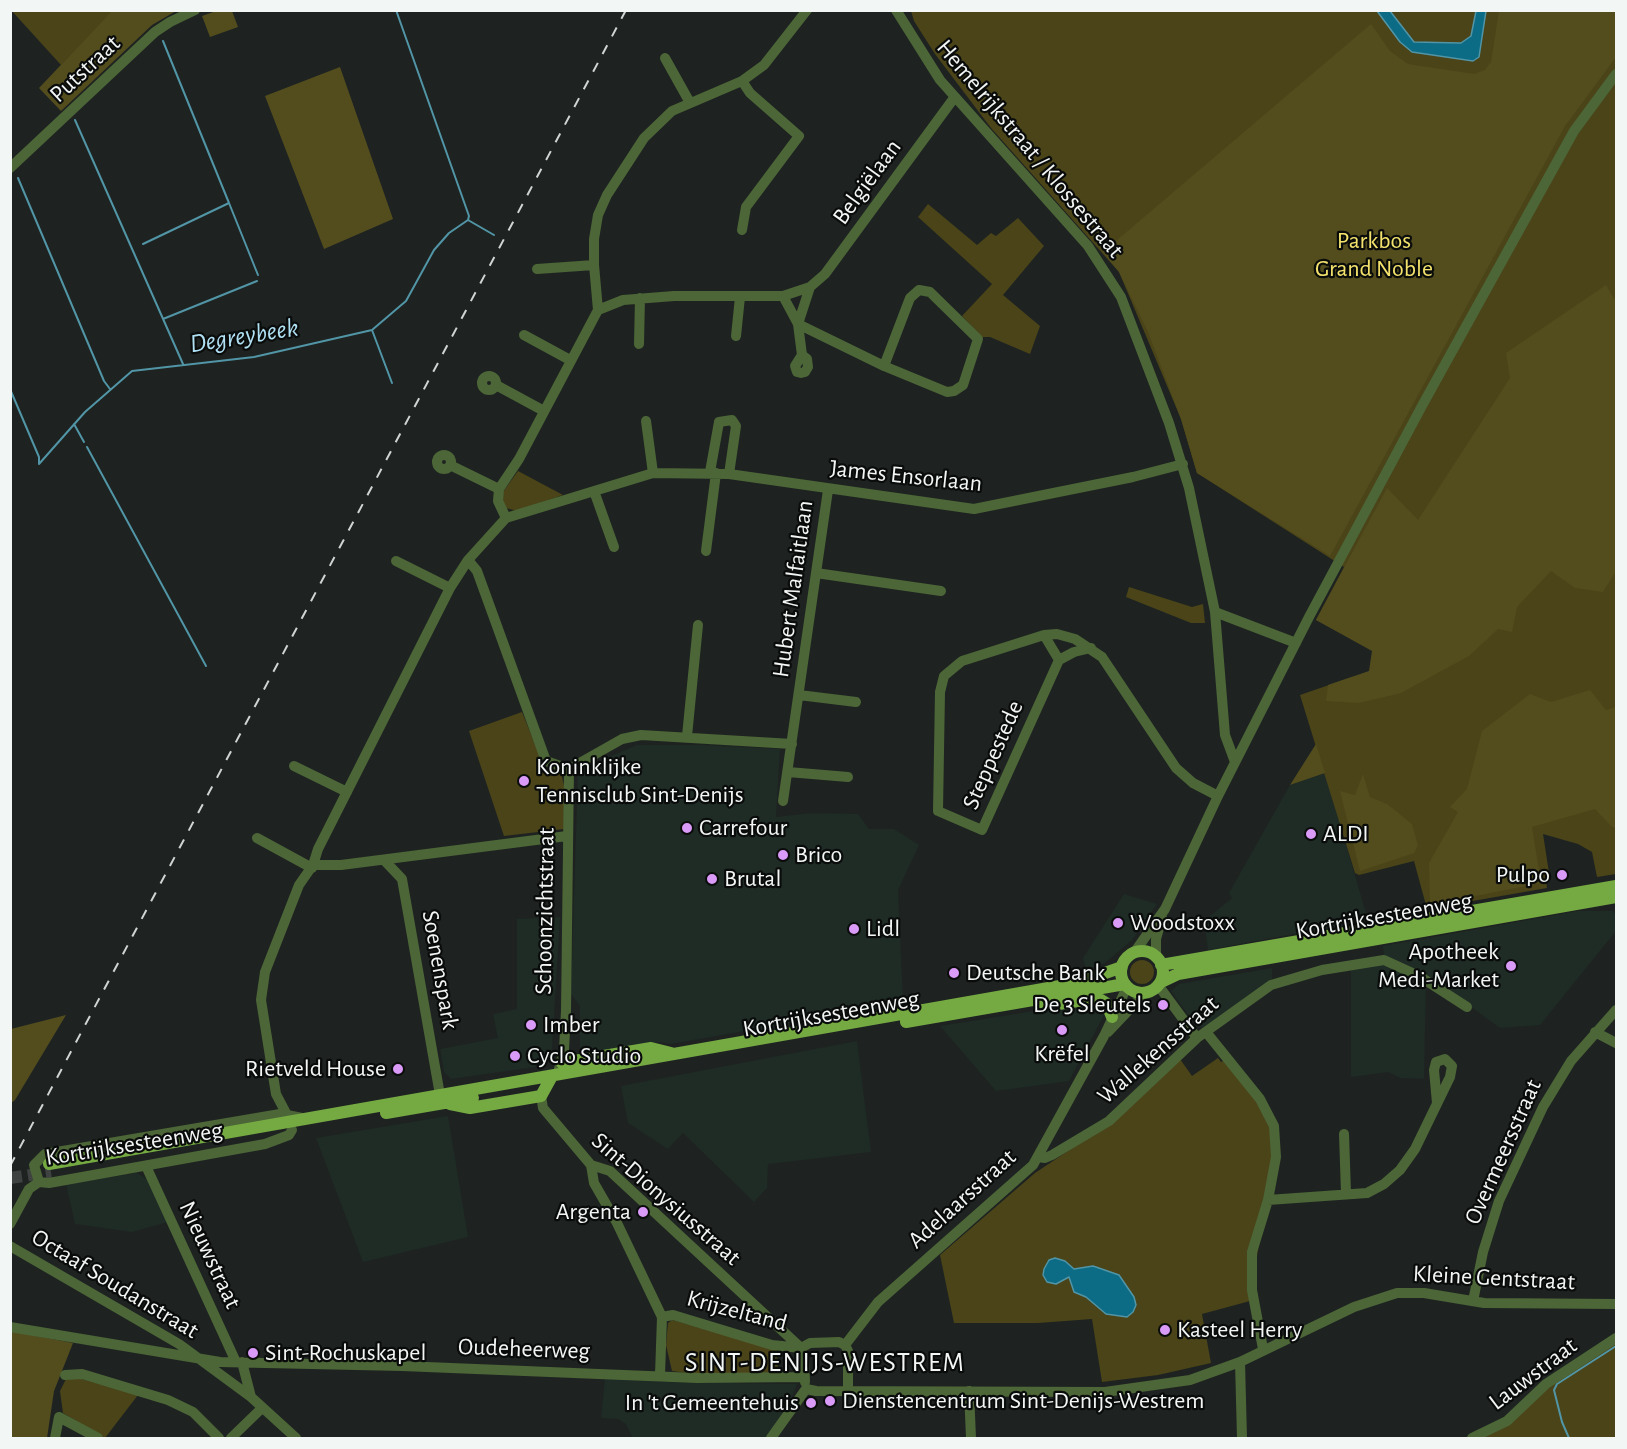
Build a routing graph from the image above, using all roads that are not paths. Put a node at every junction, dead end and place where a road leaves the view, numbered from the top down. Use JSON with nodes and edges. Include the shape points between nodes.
{"nodes":[{"id":1,"x":195,"y":10,"type":"edge"},
{"id":2,"x":807,"y":10,"type":"edge"},
{"id":3,"x":896,"y":10,"type":"edge"},
{"id":4,"x":665,"y":58,"type":"dead end"},
{"id":5,"x":1617,"y":74,"type":"edge"},
{"id":6,"x":742,"y":81,"type":"junction"},
{"id":7,"x":954,"y":98,"type":"junction"},
{"id":8,"x":689,"y":101,"type":"junction"},
{"id":9,"x":10,"y":168,"type":"edge"},
{"id":10,"x":742,"y":230,"type":"dead end"},
{"id":11,"x":594,"y":265,"type":"junction"},
{"id":12,"x":537,"y":269,"type":"dead end"},
{"id":13,"x":810,"y":287,"type":"junction"},
{"id":14,"x":783,"y":296,"type":"junction"},
{"id":15,"x":740,"y":297,"type":"junction"},
{"id":16,"x":640,"y":298,"type":"junction"},
{"id":17,"x":598,"y":310,"type":"junction"},
{"id":18,"x":798,"y":324,"type":"junction"},
{"id":19,"x":524,"y":335,"type":"dead end"},
{"id":20,"x":736,"y":336,"type":"dead end"},
{"id":21,"x":639,"y":344,"type":"dead end"},
{"id":22,"x":802,"y":355,"type":"dead end"},
{"id":23,"x":570,"y":360,"type":"junction"},
{"id":24,"x":884,"y":366,"type":"junction"},
{"id":25,"x":496,"y":385,"type":"dead end"},
{"id":26,"x":544,"y":411,"type":"junction"},
{"id":27,"x":646,"y":422,"type":"dead end"},
{"id":28,"x":1183,"y":464,"type":"junction"},
{"id":29,"x":450,"y":465,"type":"dead end"},
{"id":30,"x":713,"y":472,"type":"junction"},
{"id":31,"x":653,"y":473,"type":"junction"},
{"id":32,"x":729,"y":474,"type":"junction"},
{"id":33,"x":499,"y":489,"type":"junction"},
{"id":34,"x":828,"y":489,"type":"junction"},
{"id":35,"x":594,"y":490,"type":"junction"},
{"id":36,"x":510,"y":517,"type":"junction"},
{"id":37,"x":614,"y":547,"type":"dead end"},
{"id":38,"x":706,"y":551,"type":"dead end"},
{"id":39,"x":468,"y":560,"type":"junction"},
{"id":40,"x":396,"y":561,"type":"dead end"},
{"id":41,"x":816,"y":573,"type":"junction"},
{"id":42,"x":450,"y":588,"type":"junction"},
{"id":43,"x":940,"y":591,"type":"dead end"},
{"id":44,"x":1215,"y":612,"type":"junction"},
{"id":45,"x":698,"y":625,"type":"dead end"},
{"id":46,"x":1044,"y":635,"type":"junction"},
{"id":47,"x":1296,"y":643,"type":"junction"},
{"id":48,"x":1091,"y":648,"type":"junction"},
{"id":49,"x":1059,"y":660,"type":"junction"},
{"id":50,"x":799,"y":695,"type":"junction"},
{"id":51,"x":856,"y":702,"type":"dead end"},
{"id":52,"x":687,"y":736,"type":"junction"},
{"id":53,"x":792,"y":744,"type":"junction"},
{"id":54,"x":1235,"y":762,"type":"junction"},
{"id":55,"x":294,"y":766,"type":"dead end"},
{"id":56,"x":570,"y":769,"type":"junction"},
{"id":57,"x":788,"y":771,"type":"junction"},
{"id":58,"x":849,"y":777,"type":"dead end"},
{"id":59,"x":347,"y":792,"type":"junction"},
{"id":60,"x":1218,"y":796,"type":"junction"},
{"id":61,"x":783,"y":801,"type":"dead end"},
{"id":62,"x":567,"y":836,"type":"junction"},
{"id":63,"x":257,"y":838,"type":"dead end"},
{"id":64,"x":384,"y":860,"type":"junction"},
{"id":65,"x":313,"y":864,"type":"junction"},
{"id":66,"x":1617,"y":886,"type":"edge"},
{"id":67,"x":1617,"y":897,"type":"edge"},
{"id":68,"x":1165,"y":909,"type":"junction"},
{"id":69,"x":1372,"y":940,"type":"junction"},
{"id":70,"x":1134,"y":953,"type":"junction"},
{"id":71,"x":1377,"y":959,"type":"junction"},
{"id":72,"x":1159,"y":961,"type":"junction"},
{"id":73,"x":1122,"y":967,"type":"junction"},
{"id":74,"x":1159,"y":984,"type":"junction"},
{"id":75,"x":1126,"y":986,"type":"junction"},
{"id":76,"x":1145,"y":993,"type":"junction"},
{"id":77,"x":1032,"y":1000,"type":"junction"},
{"id":78,"x":1467,"y":1007,"type":"dead end"},
{"id":79,"x":1617,"y":1010,"type":"edge"},
{"id":80,"x":1112,"y":1017,"type":"junction"},
{"id":81,"x":1595,"y":1032,"type":"junction"},
{"id":82,"x":1202,"y":1035,"type":"junction"},
{"id":83,"x":1104,"y":1036,"type":"junction"},
{"id":84,"x":1617,"y":1043,"type":"edge"},
{"id":85,"x":678,"y":1054,"type":"junction"},
{"id":86,"x":562,"y":1063,"type":"junction"},
{"id":87,"x":546,"y":1086,"type":"junction"},
{"id":88,"x":276,"y":1094,"type":"junction"},
{"id":89,"x":443,"y":1099,"type":"junction"},
{"id":90,"x":1437,"y":1103,"type":"dead end"},
{"id":91,"x":286,"y":1113,"type":"junction"},
{"id":92,"x":266,"y":1116,"type":"junction"},
{"id":93,"x":308,"y":1119,"type":"junction"},
{"id":94,"x":291,"y":1132,"type":"junction"},
{"id":95,"x":1344,"y":1134,"type":"dead end"},
{"id":96,"x":1038,"y":1157,"type":"junction"},
{"id":97,"x":591,"y":1165,"type":"junction"},
{"id":98,"x":146,"y":1166,"type":"junction"},
{"id":99,"x":39,"y":1182,"type":"junction"},
{"id":100,"x":1346,"y":1193,"type":"junction"},
{"id":101,"x":1268,"y":1200,"type":"junction"},
{"id":102,"x":10,"y":1224,"type":"edge"},
{"id":103,"x":10,"y":1246,"type":"edge"},
{"id":104,"x":1473,"y":1301,"type":"junction"},
{"id":105,"x":1617,"y":1304,"type":"edge"},
{"id":106,"x":662,"y":1317,"type":"junction"},
{"id":107,"x":10,"y":1328,"type":"edge"},
{"id":108,"x":1617,"y":1338,"type":"edge"},
{"id":109,"x":845,"y":1345,"type":"junction"},
{"id":110,"x":801,"y":1348,"type":"junction"},
{"id":111,"x":1263,"y":1349,"type":"junction"},
{"id":112,"x":197,"y":1358,"type":"junction"},
{"id":113,"x":239,"y":1362,"type":"junction"},
{"id":114,"x":1240,"y":1362,"type":"junction"},
{"id":115,"x":65,"y":1375,"type":"dead end"},
{"id":116,"x":660,"y":1375,"type":"junction"},
{"id":117,"x":805,"y":1383,"type":"junction"},
{"id":118,"x":848,"y":1391,"type":"junction"},
{"id":119,"x":969,"y":1391,"type":"junction"},
{"id":120,"x":251,"y":1397,"type":"junction"},
{"id":121,"x":262,"y":1408,"type":"junction"},
{"id":122,"x":55,"y":1438,"type":"edge"},
{"id":123,"x":98,"y":1438,"type":"edge"},
{"id":124,"x":219,"y":1438,"type":"edge"},
{"id":125,"x":231,"y":1438,"type":"edge"},
{"id":126,"x":296,"y":1438,"type":"edge"},
{"id":127,"x":771,"y":1438,"type":"edge"},
{"id":128,"x":971,"y":1438,"type":"edge"},
{"id":129,"x":1242,"y":1438,"type":"edge"},
{"id":130,"x":1472,"y":1438,"type":"edge"}],
"edges":[{"from":1,"to":9,"type":"street","name":"Putstraat","via":[[155,32]]},
{"from":2,"to":6,"type":"street","via":[[764,65]]},
{"from":3,"to":7,"type":"street","name":"Hemelrijkstraat / Klossestraat"},
{"from":4,"to":8,"type":"street"},
{"from":5,"to":47,"type":"street","via":[[1574,131],[1363,513]]},
{"from":6,"to":8,"type":"street"},
{"from":6,"to":10,"type":"street","via":[[750,93],[799,136],[746,207]]},
{"from":7,"to":13,"type":"street","name":"Belgiëlaan","via":[[825,274]]},
{"from":7,"to":28,"type":"street","name":"Hemelrijkstraat / Klossestraat","via":[[1088,246],[1110,278],[1129,318]]},
{"from":8,"to":11,"type":"street","via":[[672,111],[644,138],[607,195],[597,222]]},
{"from":11,"to":12,"type":"street"},
{"from":11,"to":17,"type":"street"},
{"from":13,"to":14,"type":"street","name":"Belgiëlaan"},
{"from":13,"to":18,"type":"street","name":"Belgiëlaan"},
{"from":14,"to":15,"type":"street","name":"Belgiëlaan"},
{"from":14,"to":18,"type":"street","name":"Belgiëlaan"},
{"from":15,"to":16,"type":"street","name":"Belgiëlaan"},
{"from":15,"to":20,"type":"street"},
{"from":16,"to":17,"type":"street","name":"Belgiëlaan","via":[[610,303]]},
{"from":16,"to":21,"type":"street"},
{"from":17,"to":23,"type":"street"},
{"from":18,"to":22,"type":"street","name":"Belgiëlaan"},
{"from":18,"to":24,"type":"street"},
{"from":19,"to":23,"type":"street"},
{"from":23,"to":26,"type":"street"},
{"from":24,"to":24,"type":"street","via":[[910,298],[919,290],[930,292],[978,339],[963,385],[954,392]]},
{"from":25,"to":26,"type":"street"},
{"from":26,"to":33,"type":"street"},
{"from":27,"to":31,"type":"street"},
{"from":28,"to":34,"type":"street","name":"James Ensorlaan","via":[[974,509]]},
{"from":28,"to":44,"type":"street","name":"Hemelrijkstraat / Klossestraat"},
{"from":29,"to":33,"type":"street"},
{"from":30,"to":31,"type":"street","name":"James Ensorlaan"},
{"from":30,"to":32,"type":"street","name":"James Ensorlaan"},
{"from":30,"to":32,"type":"street","via":[[719,422],[732,420],[736,426]]},
{"from":30,"to":38,"type":"street"},
{"from":31,"to":35,"type":"street","name":"James Ensorlaan"},
{"from":32,"to":34,"type":"street","name":"James Ensorlaan"},
{"from":33,"to":36,"type":"street","via":[[498,501]]},
{"from":34,"to":41,"type":"street","name":"Hubert Malfaitlaan"},
{"from":35,"to":36,"type":"street","name":"James Ensorlaan"},
{"from":35,"to":37,"type":"street"},
{"from":36,"to":39,"type":"street"},
{"from":39,"to":42,"type":"street"},
{"from":39,"to":56,"type":"street","via":[[477,571],[546,761]]},
{"from":40,"to":42,"type":"street"},
{"from":41,"to":43,"type":"street"},
{"from":41,"to":50,"type":"street","name":"Hubert Malfaitlaan"},
{"from":42,"to":59,"type":"street"},
{"from":44,"to":47,"type":"street"},
{"from":44,"to":54,"type":"street","name":"Hemelrijkstraat / Klossestraat","via":[[1225,735]]},
{"from":45,"to":52,"type":"street"},
{"from":46,"to":48,"type":"street","name":"Steppestede","via":[[1057,634]]},
{"from":46,"to":49,"type":"street"},
{"from":46,"to":49,"type":"street","name":"Steppestede","via":[[962,661],[944,676],[940,692],[938,811],[982,830]]},
{"from":47,"to":54,"type":"street"},
{"from":48,"to":49,"type":"street"},
{"from":48,"to":60,"type":"street","name":"Steppestede","via":[[1111,667],[1176,768],[1193,783]]},
{"from":50,"to":51,"type":"street","name":"Hubert Malfaitlaan"},
{"from":50,"to":53,"type":"street","name":"Hubert Malfaitlaan"},
{"from":52,"to":53,"type":"street"},
{"from":52,"to":56,"type":"street","via":[[641,735],[622,739]]},
{"from":53,"to":57,"type":"street","name":"Hubert Malfaitlaan"},
{"from":54,"to":60,"type":"street"},
{"from":55,"to":59,"type":"street"},
{"from":56,"to":62,"type":"street","name":"Schoonzichtstraat"},
{"from":57,"to":58,"type":"street"},
{"from":57,"to":61,"type":"street","name":"Hubert Malfaitlaan"},
{"from":59,"to":65,"type":"street"},
{"from":60,"to":68,"type":"street"},
{"from":62,"to":64,"type":"street"},
{"from":62,"to":86,"type":"street","name":"Schoonzichtstraat"},
{"from":63,"to":65,"type":"street"},
{"from":64,"to":65,"type":"street"},
{"from":64,"to":89,"type":"street","name":"Soenenspark","via":[[402,879]]},
{"from":65,"to":88,"type":"street","via":[[299,885],[262,986],[263,1019]]},
{"from":66,"to":72,"type":"main road","name":"Kortrijksesteenweg"},
{"from":67,"to":69,"type":"main road","name":"Kortrijksesteenweg"},
{"from":68,"to":70,"type":"street"},
{"from":68,"to":72,"type":"street","via":[[1156,939]]},
{"from":69,"to":71,"type":"street"},
{"from":69,"to":74,"type":"main road","name":"Kortrijksesteenweg","via":[[1178,974]]},
{"from":70,"to":72,"type":"main road","via":[[1149,953]]},
{"from":70,"to":73,"type":"main road"},
{"from":71,"to":78,"type":"street","via":[[1419,976]]},
{"from":71,"to":82,"type":"street","name":"Wallekensstraat","via":[[1271,985]]},
{"from":72,"to":74,"type":"main road","via":[[1163,974]]},
{"from":73,"to":75,"type":"main road"},
{"from":73,"to":85,"type":"main road","name":"Kortrijksesteenweg","via":[[1085,982]]},
{"from":74,"to":76,"type":"main road"},
{"from":74,"to":82,"type":"street"},
{"from":75,"to":76,"type":"main road"},
{"from":75,"to":77,"type":"main road","name":"Kortrijksesteenweg"},
{"from":75,"to":80,"type":"street","name":"Adelaarsstraat"},
{"from":76,"to":83,"type":"street","name":"Adelaarsstraat"},
{"from":77,"to":80,"type":"main road","via":[[1052,1005],[1098,998],[1106,1003]]},
{"from":77,"to":87,"type":"main road","name":"Kortrijksesteenweg"},
{"from":79,"to":81,"type":"street","name":"Overmeersstraat"},
{"from":80,"to":83,"type":"street","name":"Adelaarsstraat"},
{"from":81,"to":84,"type":"street"},
{"from":81,"to":104,"type":"street","name":"Overmeersstraat","via":[[1554,1087],[1499,1201]]},
{"from":82,"to":96,"type":"street","name":"Wallekensstraat","via":[[1109,1121],[1052,1155]]},
{"from":82,"to":101,"type":"street","via":[[1260,1099],[1274,1126],[1276,1156]]},
{"from":83,"to":96,"type":"street","name":"Adelaarsstraat"},
{"from":85,"to":86,"type":"main road","via":[[651,1048]]},
{"from":85,"to":87,"type":"main road","name":"Kortrijksesteenweg"},
{"from":86,"to":87,"type":"street"},
{"from":87,"to":89,"type":"main road","name":"Kortrijksesteenweg"},
{"from":87,"to":89,"type":"main road","name":"Kortrijksesteenweg","via":[[470,1108]]},
{"from":87,"to":97,"type":"street","name":"Sint-Dionysiusstraat","via":[[543,1108]]},
{"from":88,"to":91,"type":"street"},
{"from":88,"to":92,"type":"street"},
{"from":89,"to":93,"type":"main road","name":"Kortrijksesteenweg"},
{"from":89,"to":94,"type":"main road","name":"Kortrijksesteenweg"},
{"from":90,"to":100,"type":"street","via":[[1400,1170],[1367,1193]]},
{"from":91,"to":92,"type":"street","name":"Kortrijksesteenweg"},
{"from":91,"to":93,"type":"street"},
{"from":92,"to":99,"type":"street","name":"Kortrijksesteenweg","via":[[45,1154],[34,1165]]},
{"from":93,"to":94,"type":"main road","name":"Kortrijksesteenweg","via":[[50,1168]]},
{"from":94,"to":98,"type":"street","name":"Kortrijksesteenweg","via":[[265,1144]]},
{"from":95,"to":100,"type":"street"},
{"from":96,"to":109,"type":"street","name":"Adelaarsstraat","via":[[878,1302]]},
{"from":97,"to":106,"type":"street","name":"Krijzeltand","via":[[594,1183]]},
{"from":97,"to":110,"type":"street","name":"Sint-Dionysiusstraat","via":[[610,1171]]},
{"from":98,"to":99,"type":"street","name":"Kortrijksesteenweg"},
{"from":98,"to":113,"type":"street","name":"Nieuwstraat"},
{"from":99,"to":102,"type":"street","via":[[29,1189]]},
{"from":100,"to":101,"type":"street"},
{"from":101,"to":111,"type":"street","via":[[1252,1252],[1252,1290]]},
{"from":103,"to":112,"type":"street","name":"Octaaf Soudanstraat"},
{"from":104,"to":105,"type":"street","name":"Kleine Gentstraat"},
{"from":104,"to":111,"type":"street","name":"Kleine Gentstraat","via":[[1409,1292],[1378,1298]]},
{"from":106,"to":110,"type":"street","name":"Krijzeltand","via":[[673,1314],[772,1345]]},
{"from":106,"to":116,"type":"street","name":"Krijzeltand"},
{"from":107,"to":112,"type":"street","name":"Oudeheerweg"},
{"from":108,"to":130,"type":"street","name":"Lauwstraat","via":[[1546,1384],[1507,1421]]},
{"from":109,"to":110,"type":"street","name":"Krijzeltand","via":[[810,1343]]},
{"from":109,"to":118,"type":"street"},
{"from":110,"to":117,"type":"street"},
{"from":111,"to":114,"type":"street","name":"Kleine Gentstraat"},
{"from":112,"to":113,"type":"street","name":"Oudeheerweg"},
{"from":112,"to":120,"type":"street","name":"Octaaf Soudanstraat"},
{"from":113,"to":116,"type":"street","name":"Oudeheerweg"},
{"from":113,"to":120,"type":"street","name":"Nieuwstraat"},
{"from":114,"to":119,"type":"street","name":"Kleine Gentstraat","via":[[1190,1380],[1105,1392]]},
{"from":114,"to":129,"type":"street"},
{"from":115,"to":124,"type":"street","via":[[82,1374],[175,1402],[194,1412]]},
{"from":116,"to":117,"type":"street","name":"Oudeheerweg"},
{"from":117,"to":118,"type":"street","name":"Kleine Gentstraat"},
{"from":117,"to":127,"type":"street"},
{"from":118,"to":119,"type":"street","name":"Kleine Gentstraat"},
{"from":119,"to":128,"type":"street"},
{"from":120,"to":121,"type":"street","name":"Octaaf Soudanstraat"},
{"from":121,"to":125,"type":"street"},
{"from":121,"to":126,"type":"street","name":"Octaaf Soudanstraat"},
{"from":122,"to":123,"type":"street","via":[[59,1417]]}]}
